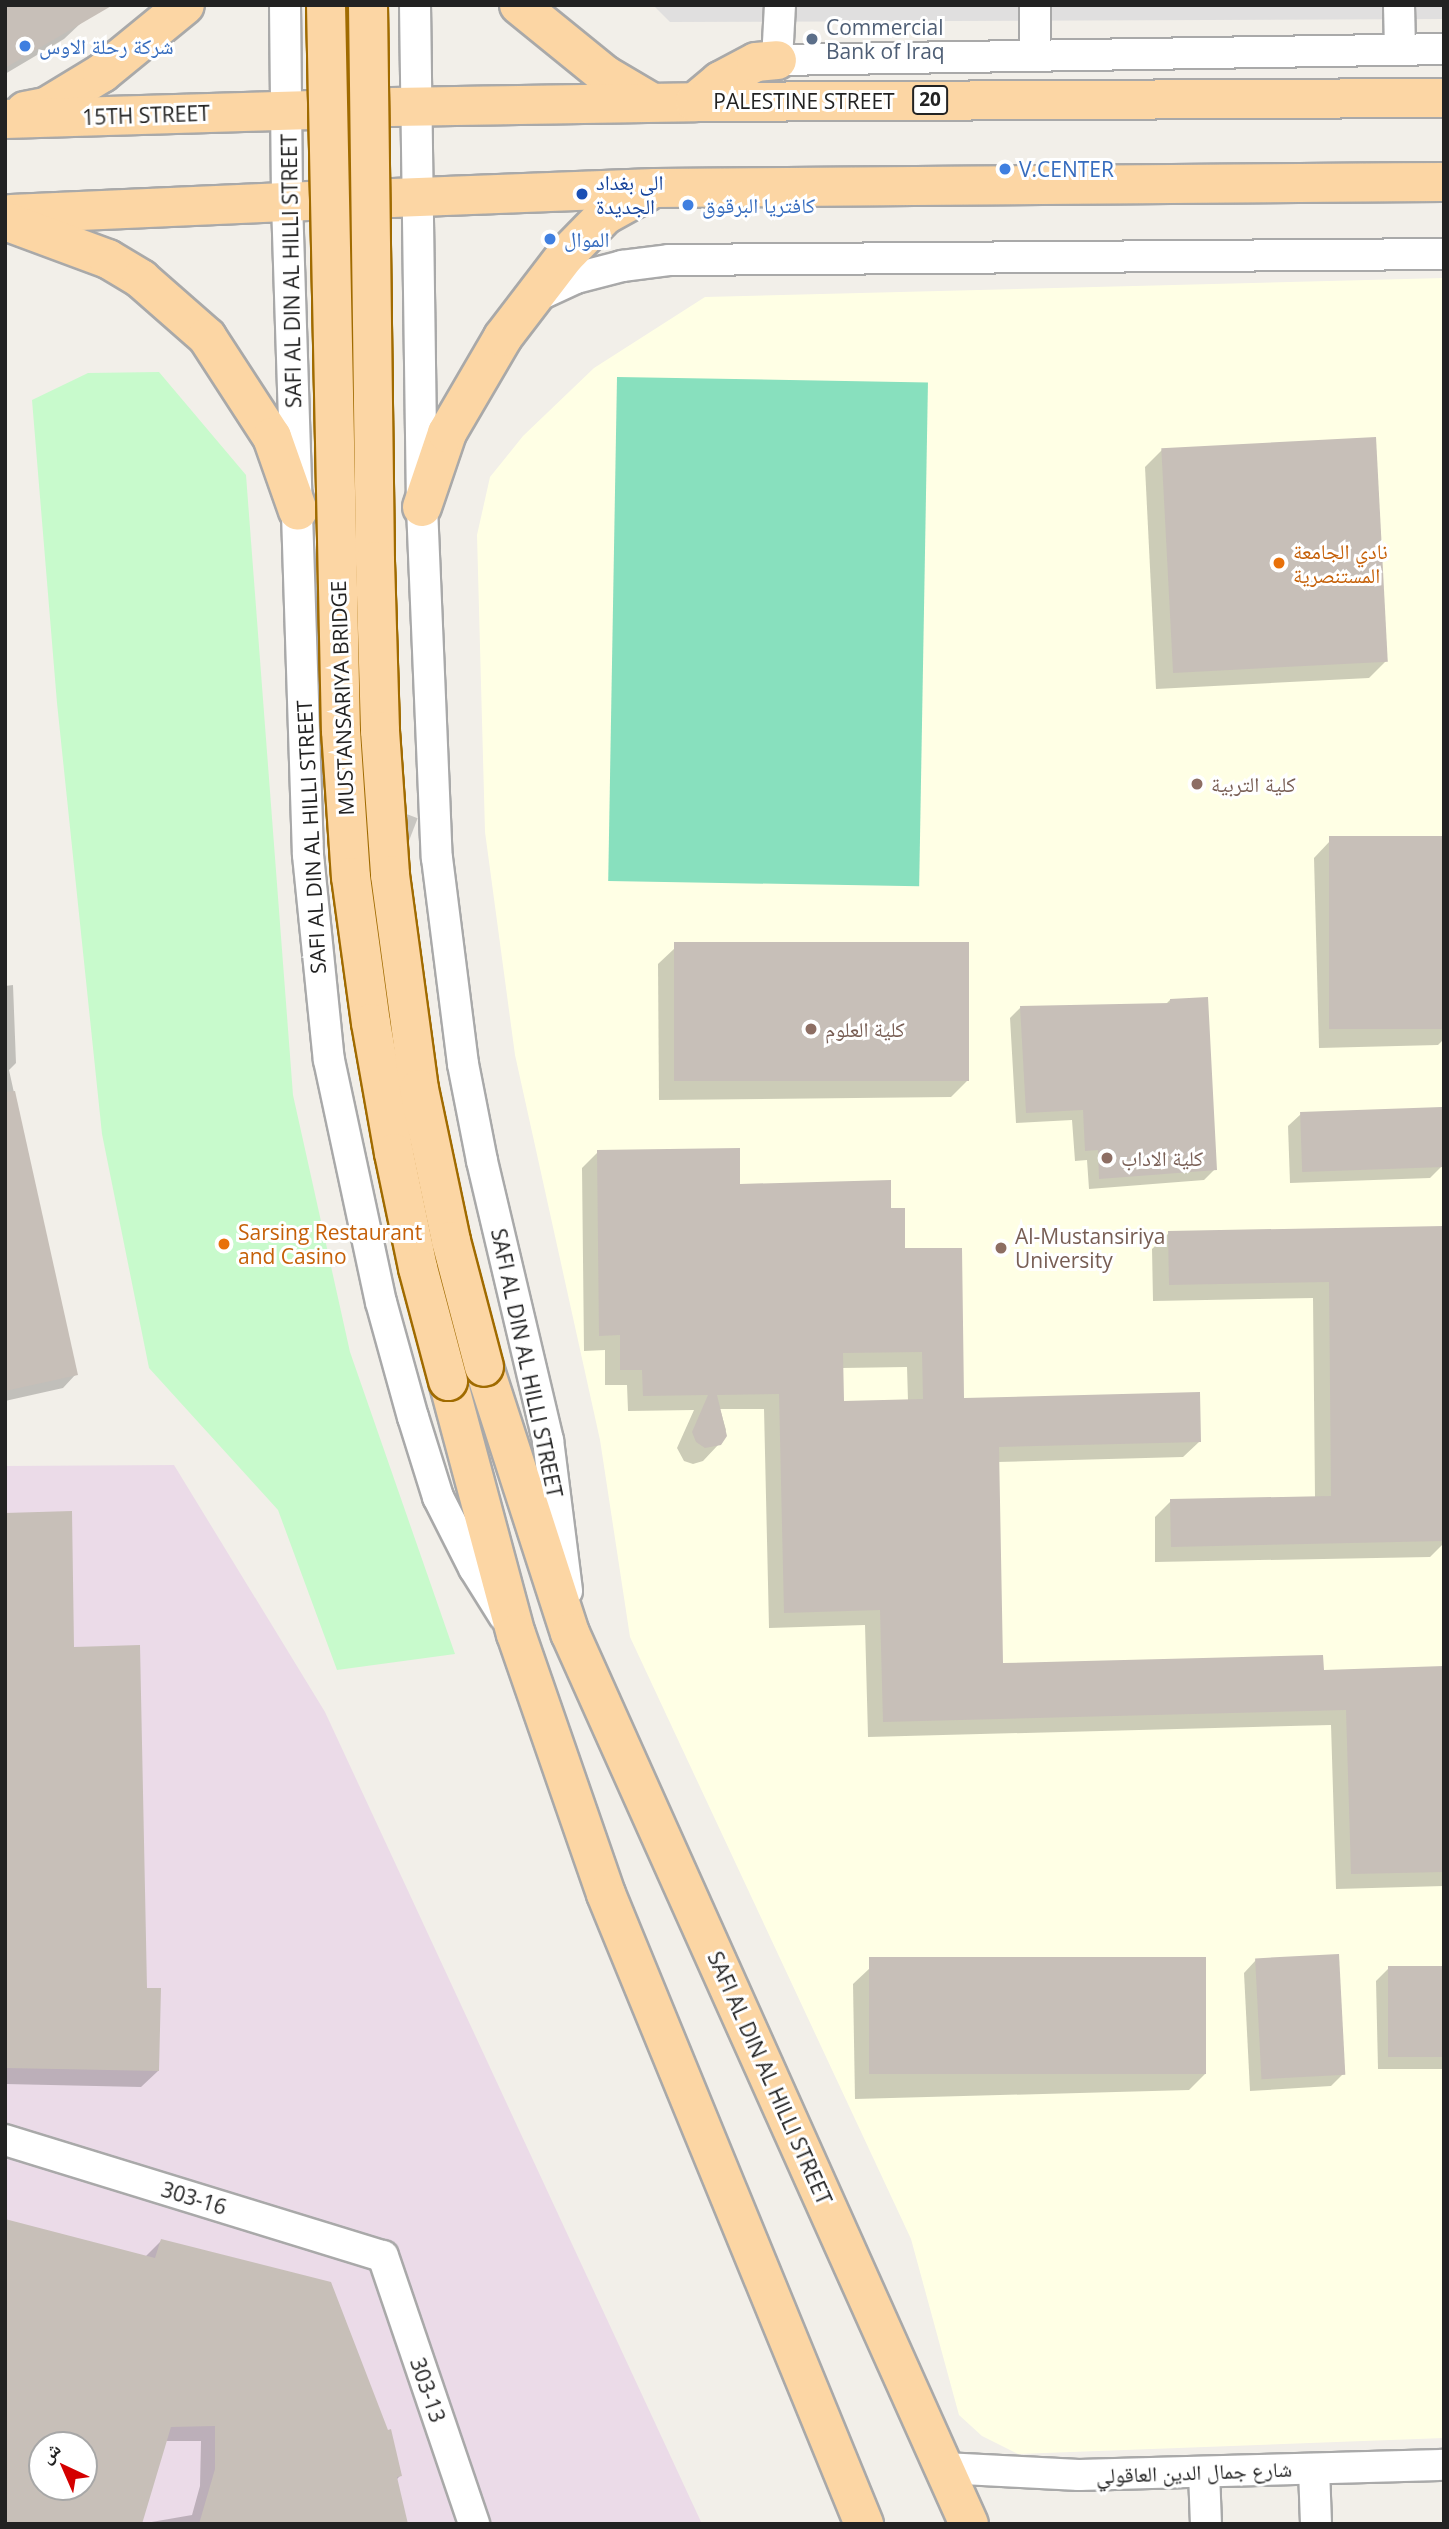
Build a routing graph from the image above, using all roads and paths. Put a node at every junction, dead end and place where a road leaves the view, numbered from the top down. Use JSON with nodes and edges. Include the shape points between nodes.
{"nodes":[{"id":1,"x":185,"y":5,"type":"edge"},
{"id":2,"x":285,"y":5,"type":"edge"},
{"id":3,"x":326,"y":5,"type":"edge"},
{"id":4,"x":368,"y":5,"type":"edge"},
{"id":5,"x":415,"y":5,"type":"edge"},
{"id":6,"x":519,"y":5,"type":"edge"},
{"id":7,"x":780,"y":5,"type":"edge"},
{"id":8,"x":1035,"y":5,"type":"edge"},
{"id":9,"x":1399,"y":5,"type":"edge"},
{"id":10,"x":1400,"y":49,"type":"junction"},
{"id":11,"x":1444,"y":49,"type":"edge"},
{"id":12,"x":1035,"y":56,"type":"junction"},
{"id":13,"x":777,"y":60,"type":"junction"},
{"id":14,"x":1444,"y":98,"type":"edge"},
{"id":15,"x":651,"y":102,"type":"junction"},
{"id":16,"x":695,"y":102,"type":"junction"},
{"id":17,"x":404,"y":107,"type":"junction"},
{"id":18,"x":300,"y":111,"type":"junction"},
{"id":19,"x":5,"y":117,"type":"edge"},
{"id":20,"x":1444,"y":182,"type":"edge"},
{"id":21,"x":655,"y":188,"type":"junction"},
{"id":22,"x":406,"y":197,"type":"junction"},
{"id":23,"x":300,"y":202,"type":"junction"},
{"id":24,"x":5,"y":214,"type":"edge"},
{"id":25,"x":5,"y":220,"type":"edge"},
{"id":26,"x":1444,"y":254,"type":"edge"},
{"id":27,"x":533,"y":298,"type":"junction"},
{"id":28,"x":422,"y":507,"type":"junction"},
{"id":29,"x":298,"y":511,"type":"junction"},
{"id":30,"x":412,"y":832,"type":"tunnel mouth"},
{"id":31,"x":332,"y":837,"type":"dead end"},
{"id":32,"x":437,"y":858,"type":"junction"},
{"id":33,"x":309,"y":869,"type":"junction"},
{"id":34,"x":484,"y":1367,"type":"joint"},
{"id":35,"x":448,"y":1381,"type":"joint"},
{"id":36,"x":570,"y":1633,"type":"junction"},
{"id":37,"x":516,"y":1634,"type":"junction"},
{"id":38,"x":5,"y":2140,"type":"edge"},
{"id":39,"x":383,"y":2256,"type":"joint"},
{"id":40,"x":1444,"y":2465,"type":"edge"},
{"id":41,"x":944,"y":2468,"type":"junction"},
{"id":42,"x":1314,"y":2469,"type":"junction"},
{"id":43,"x":1203,"y":2472,"type":"junction"},
{"id":44,"x":474,"y":2524,"type":"edge"},
{"id":45,"x":864,"y":2524,"type":"edge"},
{"id":46,"x":969,"y":2524,"type":"edge"},
{"id":47,"x":1206,"y":2524,"type":"edge"},
{"id":48,"x":1316,"y":2524,"type":"edge"}],
"edges":[{"from":1,"to":19,"type":"main road","via":[[102,73],[46,107]]},
{"from":2,"to":18,"type":"street","name":"SAFI AL DIN AL HILLI STREET"},
{"from":3,"to":35,"type":"main road","name":"MUSTANSARIYA BRIDGE","bridge":true,"via":[[341,731],[351,877],[394,1153]]},
{"from":4,"to":34,"type":"main road","name":"MUSTANSARIYA BRIDGE","bridge":true,"via":[[375,561],[389,863],[419,1089]]},
{"from":5,"to":17,"type":"street","name":"SAFI AL DIN AL HILLI STREET"},
{"from":6,"to":15,"type":"main road","via":[[605,75]]},
{"from":7,"to":13,"type":"street"},
{"from":8,"to":12,"type":"street"},
{"from":9,"to":10,"type":"street"},
{"from":10,"to":11,"type":"street"},
{"from":10,"to":12,"type":"street"},
{"from":12,"to":13,"type":"street"},
{"from":13,"to":16,"type":"main road","via":[[756,62],[720,81]]},
{"from":14,"to":16,"type":"main road","name":"PALESTINE STREET","number":"20"},
{"from":15,"to":16,"type":"main road","name":"PALESTINE STREET","number":"20"},
{"from":15,"to":17,"type":"main road","name":"PALESTINE STREET","number":"20"},
{"from":17,"to":22,"type":"street","name":"SAFI AL DIN AL HILLI STREET"},
{"from":18,"to":19,"type":"main road","name":"15TH STREET"},
{"from":18,"to":23,"type":"street","name":"SAFI AL DIN AL HILLI STREET"},
{"from":20,"to":21,"type":"main road"},
{"from":21,"to":22,"type":"main road"},
{"from":21,"to":27,"type":"main road","via":[[605,215]]},
{"from":22,"to":28,"type":"street","name":"SAFI AL DIN AL HILLI STREET"},
{"from":23,"to":24,"type":"main road"},
{"from":23,"to":29,"type":"street","name":"SAFI AL DIN AL HILLI STREET"},
{"from":25,"to":29,"type":"main road","via":[[108,259],[141,279],[206,337],[272,436]]},
{"from":26,"to":27,"type":"street","via":[[669,260],[588,275]]},
{"from":27,"to":28,"type":"main road","via":[[497,346],[447,433]]},
{"from":28,"to":32,"type":"street","name":"SAFI AL DIN AL HILLI STREET"},
{"from":29,"to":33,"type":"street","name":"SAFI AL DIN AL HILLI STREET"},
{"from":30,"to":32,"type":"street"},
{"from":31,"to":33,"type":"street"},
{"from":32,"to":36,"type":"street","name":"SAFI AL DIN AL HILLI STREET","via":[[465,1076],[548,1440]]},
{"from":33,"to":37,"type":"street","name":"SAFI AL DIN AL HILLI STREET","via":[[329,1060],[381,1302],[438,1497],[474,1568]]},
{"from":34,"to":36,"type":"main road","name":"SAFI AL DIN AL HILLI STREET"},
{"from":35,"to":37,"type":"main road","name":"SAFI AL DIN AL HILLI STREET"},
{"from":36,"to":41,"type":"main road","name":"SAFI AL DIN AL HILLI STREET"},
{"from":37,"to":45,"type":"main road","name":"SAFI AL DIN AL HILLI STREET","via":[[606,1894]]},
{"from":38,"to":39,"type":"street","name":"303-16"},
{"from":39,"to":44,"type":"street","name":"303-13"},
{"from":40,"to":42,"type":"street","name":"شارع جمال الدين العاقولي"},
{"from":41,"to":43,"type":"street","name":"شارع جمال الدين العاقولي","via":[[1034,2475]]},
{"from":41,"to":46,"type":"main road","name":"SAFI AL DIN AL HILLI STREET"},
{"from":42,"to":43,"type":"street","name":"شارع جمال الدين العاقولي"},
{"from":42,"to":48,"type":"street"},
{"from":43,"to":47,"type":"street"}]}
